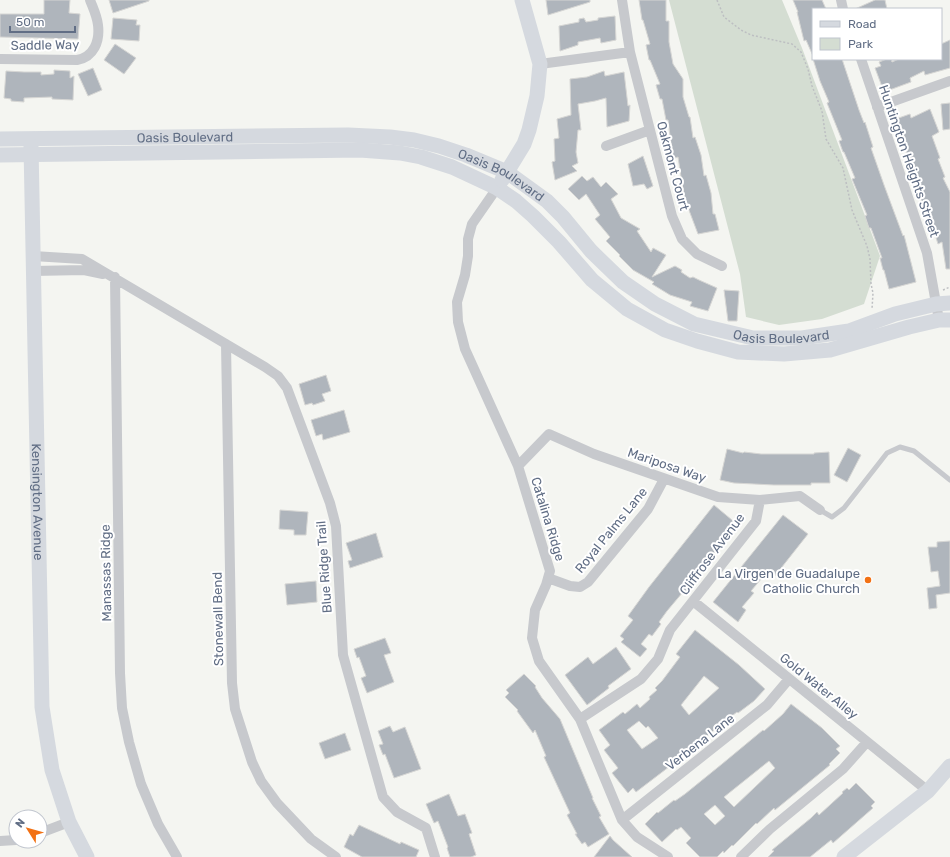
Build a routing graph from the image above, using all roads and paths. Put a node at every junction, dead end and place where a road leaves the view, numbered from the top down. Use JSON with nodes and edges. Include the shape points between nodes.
{"nodes":[{"id":1,"x":90,"y":0,"type":"edge"},
{"id":2,"x":522,"y":0,"type":"edge"},
{"id":3,"x":622,"y":0,"type":"edge"},
{"id":4,"x":717,"y":0,"type":"edge"},
{"id":5,"x":630,"y":52,"type":"junction"},
{"id":6,"x":0,"y":59,"type":"edge"},
{"id":7,"x":860,"y":60,"type":"edge"},
{"id":8,"x":540,"y":64,"type":"junction"},
{"id":9,"x":950,"y":81,"type":"edge"},
{"id":10,"x":877,"y":107,"type":"junction"},
{"id":11,"x":650,"y":130,"type":"junction"},
{"id":12,"x":30,"y":139,"type":"junction"},
{"id":13,"x":0,"y":140,"type":"edge"},
{"id":14,"x":606,"y":146,"type":"dead end"},
{"id":15,"x":0,"y":155,"type":"edge"},
{"id":16,"x":31,"y":155,"type":"junction"},
{"id":17,"x":507,"y":172,"type":"junction"},
{"id":18,"x":497,"y":188,"type":"junction"},
{"id":19,"x":33,"y":256,"type":"junction"},
{"id":20,"x":722,"y":266,"type":"dead end"},
{"id":21,"x":34,"y":271,"type":"junction"},
{"id":22,"x":114,"y":277,"type":"junction"},
{"id":23,"x":943,"y":303,"type":"edge"},
{"id":24,"x":872,"y":309,"type":"dead end"},
{"id":25,"x":944,"y":320,"type":"edge"},
{"id":26,"x":226,"y":344,"type":"junction"},
{"id":27,"x":518,"y":466,"type":"junction"},
{"id":28,"x":664,"y":479,"type":"junction"},
{"id":29,"x":950,"y":480,"type":"edge"},
{"id":30,"x":760,"y":500,"type":"junction"},
{"id":31,"x":820,"y":510,"type":"joint"},
{"id":32,"x":548,"y":578,"type":"junction"},
{"id":33,"x":692,"y":602,"type":"junction"},
{"id":34,"x":790,"y":679,"type":"junction"},
{"id":35,"x":580,"y":719,"type":"junction"},
{"id":36,"x":867,"y":742,"type":"junction"},
{"id":37,"x":950,"y":766,"type":"edge"},
{"id":38,"x":928,"y":791,"type":"junction"},
{"id":39,"x":622,"y":820,"type":"junction"},
{"id":40,"x":69,"y":822,"type":"junction"},
{"id":41,"x":48,"y":830,"type":"edge"},
{"id":42,"x":87,"y":857,"type":"edge"},
{"id":43,"x":177,"y":857,"type":"edge"},
{"id":44,"x":336,"y":857,"type":"edge"},
{"id":45,"x":435,"y":857,"type":"edge"},
{"id":46,"x":668,"y":857,"type":"edge"},
{"id":47,"x":741,"y":857,"type":"edge"},
{"id":48,"x":844,"y":857,"type":"edge"}],
"edges":[{"from":1,"to":6,"type":"street","name":"Saddle Way","via":[[98,23],[97,41],[90,54],[83,59]]},
{"from":2,"to":8,"type":"street"},
{"from":3,"to":5,"type":"street","name":"Oakmont Court"},
{"from":4,"to":24,"type":"path","via":[[724,17],[741,30],[751,35],[792,44],[805,59],[822,112],[826,139],[843,168],[852,210],[867,246],[873,293]]},
{"from":5,"to":8,"type":"street"},
{"from":5,"to":11,"type":"street","name":"Oakmont Court"},
{"from":7,"to":10,"type":"street","name":"Huntington Heights Street"},
{"from":8,"to":17,"type":"street","via":[[537,96],[529,130],[524,144]]},
{"from":9,"to":10,"type":"street"},
{"from":10,"to":23,"type":"street","name":"Huntington Heights Street"},
{"from":11,"to":14,"type":"street"},
{"from":11,"to":20,"type":"street","name":"Oakmont Court","via":[[667,218],[697,254]]},
{"from":12,"to":13,"type":"street","name":"Oasis Boulevard"},
{"from":12,"to":16,"type":"street","name":"Kensington Avenue"},
{"from":12,"to":17,"type":"street","name":"Oasis Boulevard","via":[[340,135],[390,137],[439,146]]},
{"from":15,"to":16,"type":"street","name":"Oasis Boulevard"},
{"from":16,"to":18,"type":"street","name":"Oasis Boulevard","via":[[377,150],[421,157],[452,167]]},
{"from":16,"to":19,"type":"street","name":"Kensington Avenue"},
{"from":17,"to":18,"type":"street"},
{"from":17,"to":23,"type":"street","name":"Oasis Boulevard","via":[[547,201],[591,251],[623,282],[655,304],[694,324],[753,338],[802,338],[849,330],[895,314]]},
{"from":18,"to":25,"type":"street","name":"Oasis Boulevard","via":[[516,201],[559,242],[592,280],[627,309],[665,330],[697,341],[738,352],[784,354],[822,351]]},
{"from":18,"to":27,"type":"street","name":"Catalina Ridge","via":[[472,224],[465,275],[457,302],[458,322],[464,349]]},
{"from":19,"to":21,"type":"street","name":"Kensington Avenue"},
{"from":19,"to":22,"type":"street","name":"Blue Ridge Trail","via":[[82,258]]},
{"from":21,"to":22,"type":"street","name":"Blue Ridge Trail","via":[[84,270]]},
{"from":21,"to":40,"type":"street","name":"Kensington Avenue","via":[[42,707],[52,770]]},
{"from":22,"to":26,"type":"street","name":"Blue Ridge Trail"},
{"from":22,"to":43,"type":"street","name":"Manassas Ridge","via":[[122,708],[141,784],[158,824]]},
{"from":23,"to":25,"type":"street","name":"Huntington Heights Street"},
{"from":26,"to":44,"type":"street","name":"Stonewall Bend","via":[[232,683],[235,709],[252,762],[261,781],[277,803],[311,839]]},
{"from":26,"to":45,"type":"street","name":"Blue Ridge Trail","via":[[278,376],[288,388],[336,526],[343,655],[383,797],[397,812],[426,828]]},
{"from":27,"to":28,"type":"street","name":"Mariposa Way","via":[[549,434],[594,454]]},
{"from":27,"to":32,"type":"street","name":"Catalina Ridge","via":[[546,555],[550,570]]},
{"from":28,"to":30,"type":"street","name":"Mariposa Way","via":[[718,497]]},
{"from":28,"to":32,"type":"street","name":"Royal Palms Lane","via":[[648,509],[588,582],[580,587],[570,586]]},
{"from":29,"to":31,"type":"lane","via":[[914,451],[900,447],[887,453],[844,508],[832,518]]},
{"from":30,"to":31,"type":"street","name":"Mariposa Way","via":[[800,496]]},
{"from":30,"to":33,"type":"street","name":"Cliffrose Avenue","via":[[756,521]]},
{"from":32,"to":35,"type":"street","name":"Catalina Ridge","via":[[535,610],[532,638],[539,661]]},
{"from":33,"to":34,"type":"street","name":"Gold Water Alley"},
{"from":33,"to":35,"type":"street","name":"Cliffrose Avenue","via":[[670,630],[658,659],[641,679]]},
{"from":34,"to":36,"type":"street","name":"Gold Water Alley"},
{"from":34,"to":39,"type":"street","name":"Verbena Lane","via":[[767,705]]},
{"from":35,"to":39,"type":"street","name":"Catalina Ridge"},
{"from":36,"to":38,"type":"street","name":"Gold Water Alley"},
{"from":36,"to":47,"type":"street","via":[[843,769],[770,829]]},
{"from":37,"to":38,"type":"street"},
{"from":38,"to":48,"type":"street"},
{"from":39,"to":46,"type":"street","name":"Catalina Ridge","via":[[637,837]]},
{"from":40,"to":41,"type":"street"},
{"from":40,"to":42,"type":"street","name":"Kensington Avenue"}]}
